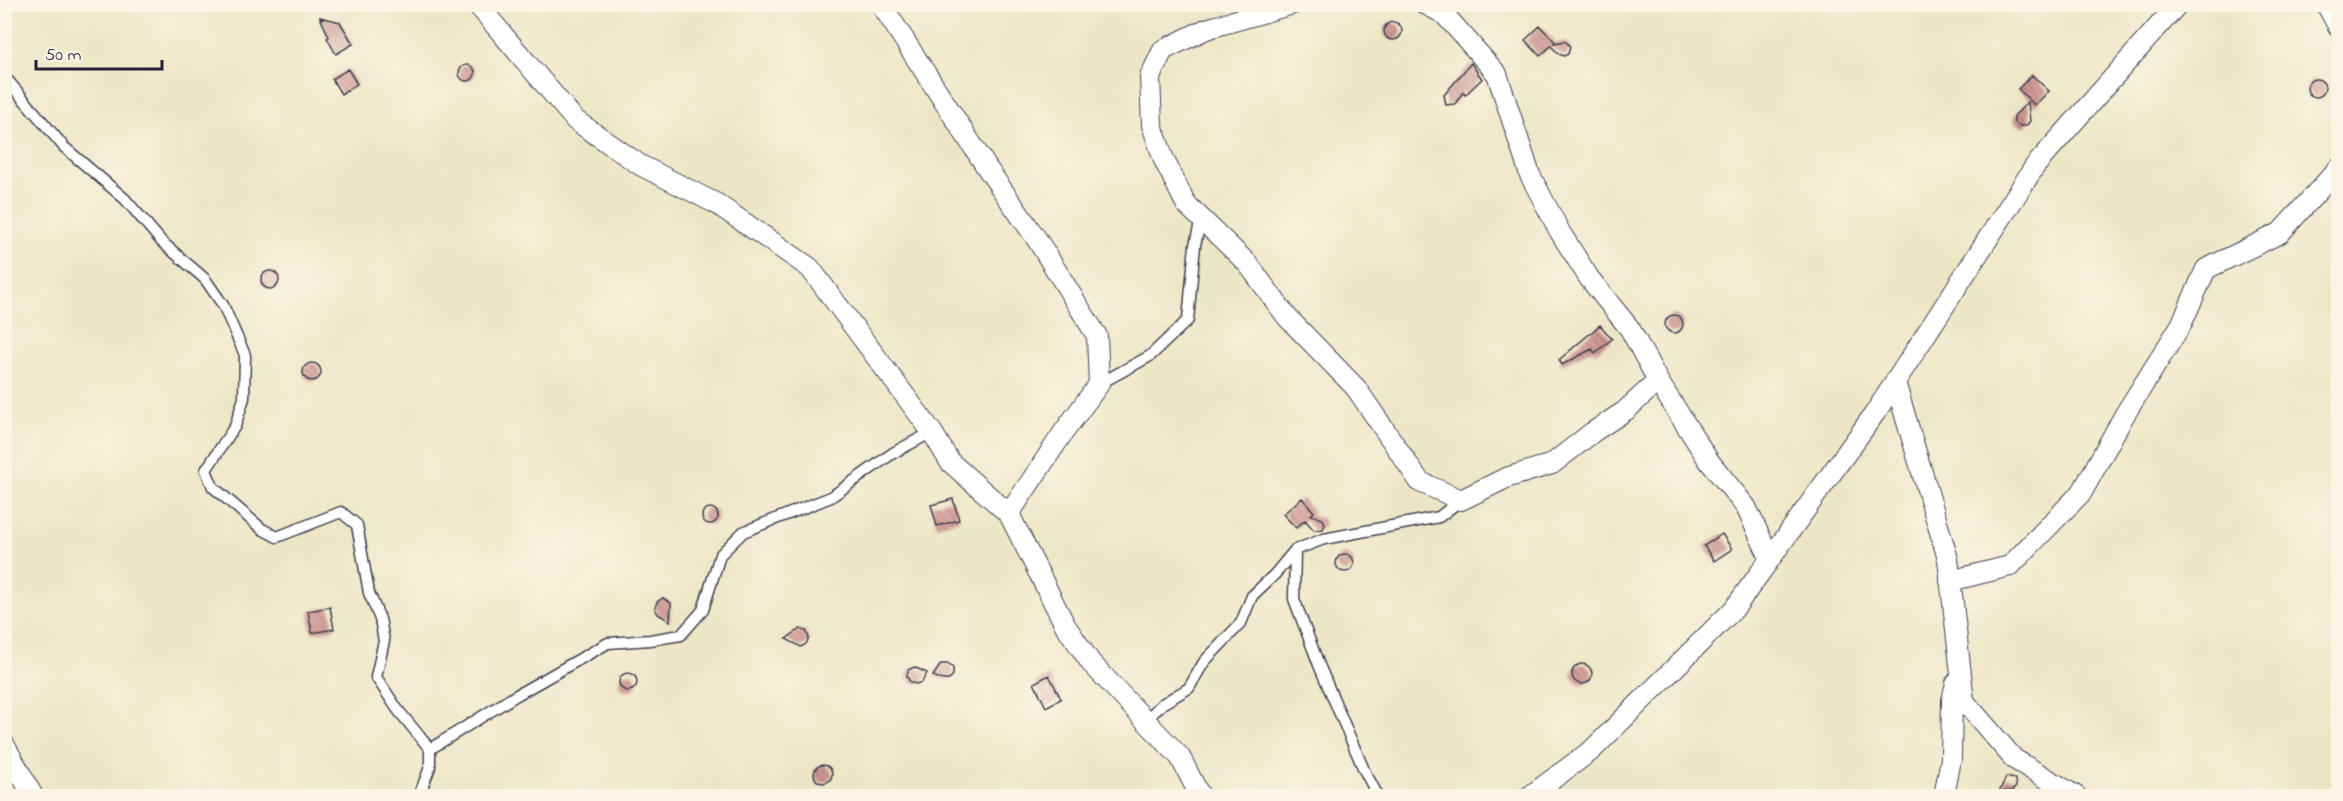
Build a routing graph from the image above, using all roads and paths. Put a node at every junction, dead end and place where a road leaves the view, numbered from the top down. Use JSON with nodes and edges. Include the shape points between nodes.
{"nodes":[{"id":1,"x":880,"y":4,"type":"edge"},
{"id":2,"x":1425,"y":4,"type":"edge"},
{"id":3,"x":2178,"y":4,"type":"edge"},
{"id":4,"x":2326,"y":4,"type":"edge"},
{"id":5,"x":481,"y":6,"type":"edge"},
{"id":6,"x":1280,"y":6,"type":"edge"},
{"id":7,"x":2338,"y":26,"type":"edge"},
{"id":8,"x":4,"y":76,"type":"edge"},
{"id":9,"x":2338,"y":169,"type":"edge"},
{"id":10,"x":1201,"y":219,"type":"junction"},
{"id":11,"x":1658,"y":381,"type":"junction"},
{"id":12,"x":1895,"y":382,"type":"junction"},
{"id":13,"x":1099,"y":384,"type":"junction"},
{"id":14,"x":932,"y":432,"type":"junction"},
{"id":15,"x":1461,"y":500,"type":"junction"},
{"id":16,"x":1009,"y":514,"type":"junction"},
{"id":17,"x":1295,"y":550,"type":"junction"},
{"id":18,"x":1770,"y":558,"type":"junction"},
{"id":19,"x":1950,"y":581,"type":"junction"},
{"id":20,"x":1960,"y":669,"type":"junction"},
{"id":21,"x":1145,"y":721,"type":"junction"},
{"id":22,"x":4,"y":744,"type":"edge"},
{"id":23,"x":430,"y":749,"type":"junction"},
{"id":24,"x":33,"y":796,"type":"edge"},
{"id":25,"x":419,"y":796,"type":"edge"},
{"id":26,"x":1200,"y":796,"type":"edge"},
{"id":27,"x":1378,"y":796,"type":"edge"},
{"id":28,"x":1530,"y":796,"type":"edge"},
{"id":29,"x":1944,"y":796,"type":"edge"},
{"id":30,"x":2076,"y":796,"type":"edge"}],
"edges":[{"from":1,"to":13,"type":"street","via":[[1097,336]]},
{"from":2,"to":11,"type":"street","via":[[1444,14],[1497,74],[1530,175],[1560,232],[1589,278],[1630,329]]},
{"from":3,"to":12,"type":"street","via":[[2035,166]]},
{"from":4,"to":7,"type":"street"},
{"from":5,"to":14,"type":"street","via":[[575,120],[640,165],[717,204],[810,268]]},
{"from":6,"to":10,"type":"street","via":[[1206,29],[1163,50],[1150,77],[1152,125],[1164,160],[1186,204]]},
{"from":8,"to":23,"type":"lane","via":[[64,147],[125,199],[162,242],[205,279],[223,305],[245,355],[244,398],[235,426],[206,470],[213,487],[277,537],[341,512],[357,525],[369,593],[384,641],[376,677]]},
{"from":9,"to":19,"type":"street","via":[[2280,233],[2206,269],[2181,325],[2082,492],[2010,566]]},
{"from":10,"to":13,"type":"lane","via":[[1188,320],[1150,356]]},
{"from":10,"to":15,"type":"street","via":[[1248,264],[1287,316],[1356,388],[1420,482]]},
{"from":11,"to":15,"type":"street","via":[[1625,411],[1552,464],[1506,478]]},
{"from":11,"to":18,"type":"street","via":[[1709,461],[1746,507]]},
{"from":12,"to":18,"type":"street"},
{"from":12,"to":19,"type":"street","via":[[1948,560]]},
{"from":13,"to":16,"type":"street"},
{"from":14,"to":16,"type":"street","via":[[950,462]]},
{"from":14,"to":23,"type":"lane","via":[[893,453],[831,497],[743,532],[720,555],[703,610],[681,635],[608,643]]},
{"from":15,"to":17,"type":"lane","via":[[1439,517],[1324,539]]},
{"from":16,"to":21,"type":"street","via":[[1065,625],[1091,663]]},
{"from":17,"to":21,"type":"lane","via":[[1252,596],[1241,623],[1203,662],[1189,688],[1162,704]]},
{"from":17,"to":27,"type":"lane","via":[[1294,600]]},
{"from":18,"to":28,"type":"street","via":[[1734,609],[1600,742]]},
{"from":19,"to":20,"type":"street"},
{"from":20,"to":29,"type":"street","via":[[1952,700],[1951,759]]},
{"from":20,"to":30,"type":"street","via":[[1964,701],[2014,759]]},
{"from":21,"to":26,"type":"street","via":[[1180,757]]},
{"from":22,"to":24,"type":"street"},
{"from":23,"to":25,"type":"lane","via":[[430,767]]}]}
